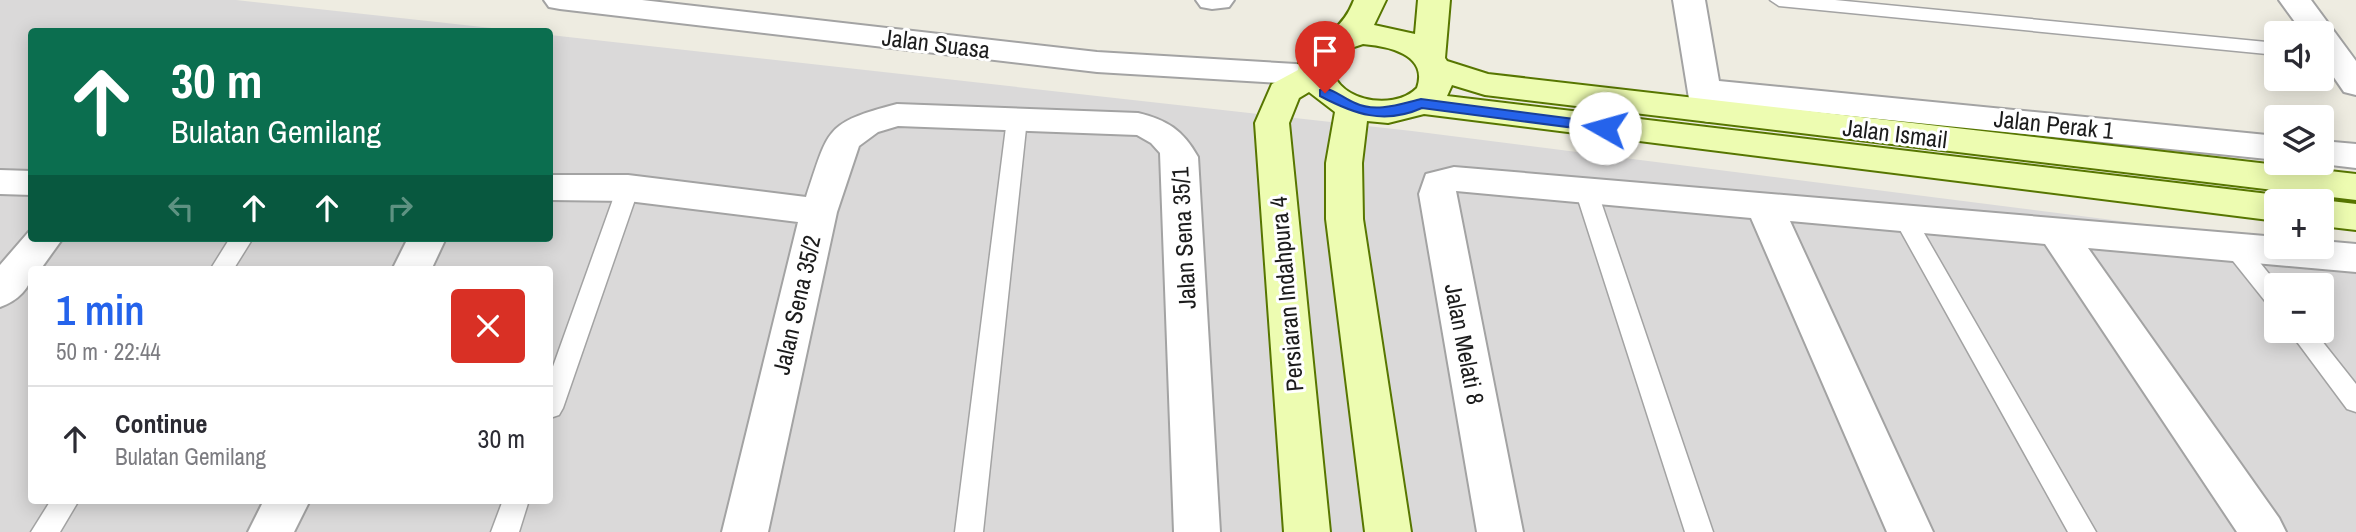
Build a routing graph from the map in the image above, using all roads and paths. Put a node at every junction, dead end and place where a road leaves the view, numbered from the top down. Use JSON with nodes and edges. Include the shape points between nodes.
{"nodes":[{"id":1,"x":560,"y":0,"type":"edge"},
{"id":2,"x":1212,"y":0,"type":"edge"},
{"id":3,"x":1218,"y":0,"type":"edge"},
{"id":4,"x":1370,"y":0,"type":"edge"},
{"id":5,"x":1434,"y":0,"type":"edge"},
{"id":6,"x":1689,"y":0,"type":"edge"},
{"id":7,"x":1779,"y":0,"type":"edge"},
{"id":8,"x":2295,"y":0,"type":"edge"},
{"id":9,"x":2311,"y":21,"type":"edge"},
{"id":10,"x":1344,"y":37,"type":"junction"},
{"id":11,"x":2264,"y":47,"type":"edge"},
{"id":12,"x":2334,"y":51,"type":"edge"},
{"id":13,"x":1433,"y":63,"type":"junction"},
{"id":14,"x":1313,"y":75,"type":"junction"},
{"id":15,"x":2356,"y":84,"type":"edge"},
{"id":16,"x":1707,"y":101,"type":"junction"},
{"id":17,"x":1421,"y":103,"type":"junction"},
{"id":18,"x":1353,"y":108,"type":"junction"},
{"id":19,"x":897,"y":116,"type":"joint"},
{"id":20,"x":1017,"y":119,"type":"junction"},
{"id":21,"x":2264,"y":147,"type":"edge"},
{"id":22,"x":2334,"y":154,"type":"edge"},
{"id":23,"x":2356,"y":156,"type":"edge"},
{"id":24,"x":0,"y":182,"type":"edge"},
{"id":25,"x":28,"y":183,"type":"edge"},
{"id":26,"x":553,"y":187,"type":"edge"},
{"id":27,"x":2356,"y":187,"type":"edge"},
{"id":28,"x":628,"y":188,"type":"junction"},
{"id":29,"x":1586,"y":190,"type":"junction"},
{"id":30,"x":1764,"y":205,"type":"junction"},
{"id":31,"x":2264,"y":206,"type":"edge"},
{"id":32,"x":818,"y":212,"type":"junction"},
{"id":33,"x":2334,"y":214,"type":"edge"},
{"id":34,"x":2356,"y":217,"type":"edge"},
{"id":35,"x":1905,"y":219,"type":"junction"},
{"id":36,"x":2058,"y":233,"type":"junction"},
{"id":37,"x":41,"y":242,"type":"edge"},
{"id":38,"x":239,"y":242,"type":"edge"},
{"id":39,"x":425,"y":242,"type":"edge"},
{"id":40,"x":2237,"y":250,"type":"junction"},
{"id":41,"x":2356,"y":258,"type":"edge"},
{"id":42,"x":224,"y":266,"type":"edge"},
{"id":43,"x":413,"y":266,"type":"edge"},
{"id":44,"x":2264,"y":284,"type":"edge"},
{"id":45,"x":0,"y":292,"type":"edge"},
{"id":46,"x":2310,"y":343,"type":"edge"},
{"id":47,"x":553,"y":400,"type":"edge"},
{"id":48,"x":2356,"y":402,"type":"edge"},
{"id":49,"x":63,"y":504,"type":"edge"},
{"id":50,"x":286,"y":504,"type":"edge"},
{"id":51,"x":515,"y":504,"type":"edge"},
{"id":52,"x":45,"y":532,"type":"edge"},
{"id":53,"x":271,"y":532,"type":"edge"},
{"id":54,"x":505,"y":532,"type":"edge"},
{"id":55,"x":745,"y":532,"type":"edge"},
{"id":56,"x":969,"y":532,"type":"edge"},
{"id":57,"x":1197,"y":532,"type":"edge"},
{"id":58,"x":1307,"y":532,"type":"edge"},
{"id":59,"x":1388,"y":532,"type":"edge"},
{"id":60,"x":1500,"y":532,"type":"edge"},
{"id":61,"x":1699,"y":532,"type":"edge"},
{"id":62,"x":1910,"y":532,"type":"edge"},
{"id":63,"x":2082,"y":532,"type":"edge"},
{"id":64,"x":2263,"y":532,"type":"edge"}],
"edges":[{"from":1,"to":14,"type":"street","name":"Jalan Suasa","via":[[1097,62]]},
{"from":2,"to":3,"type":"street"},
{"from":4,"to":10,"type":"main road","via":[[1360,22]]},
{"from":5,"to":13,"type":"main road"},
{"from":6,"to":16,"type":"street"},
{"from":7,"to":11,"type":"lane"},
{"from":8,"to":9,"type":"street"},
{"from":10,"to":13,"type":"main road","via":[[1379,35],[1408,42]]},
{"from":10,"to":14,"type":"main road","via":[[1320,52]]},
{"from":12,"to":15,"type":"street"},
{"from":13,"to":16,"type":"main road","name":"Jalan Ismail","via":[[1485,84]]},
{"from":13,"to":17,"type":"main road","via":[[1437,82]]},
{"from":14,"to":18,"type":"main road","via":[[1325,93]]},
{"from":14,"to":58,"type":"main road","name":"Persiaran Indahpura 4","via":[[1284,93],[1272,123]]},
{"from":16,"to":21,"type":"street","name":"Jalan Perak 1"},
{"from":16,"to":27,"type":"main road","name":"Jalan Ismail"},
{"from":17,"to":18,"type":"main road","via":[[1389,112]]},
{"from":17,"to":31,"type":"main road","name":"Jalan Ismail"},
{"from":18,"to":59,"type":"main road","via":[[1347,129],[1344,222]]},
{"from":19,"to":20,"type":"street","name":"Jalan Sena 35/1"},
{"from":19,"to":32,"type":"street","name":"Jalan Sena 35/2","via":[[866,124],[842,140]]},
{"from":20,"to":56,"type":"lane"},
{"from":20,"to":57,"type":"street","name":"Jalan Sena 35/1","via":[[1151,127],[1174,144],[1180,157]]},
{"from":22,"to":23,"type":"street"},
{"from":24,"to":25,"type":"street"},
{"from":26,"to":28,"type":"street"},
{"from":28,"to":32,"type":"street"},
{"from":28,"to":47,"type":"lane"},
{"from":29,"to":30,"type":"street"},
{"from":29,"to":60,"type":"street","name":"Jalan Melati 8","via":[[1454,179],[1439,183],[1437,194]]},
{"from":29,"to":61,"type":"lane"},
{"from":30,"to":35,"type":"street"},
{"from":30,"to":62,"type":"street"},
{"from":32,"to":55,"type":"street","name":"Jalan Sena 35/2"},
{"from":33,"to":34,"type":"main road"},
{"from":35,"to":36,"type":"street"},
{"from":35,"to":63,"type":"lane"},
{"from":36,"to":40,"type":"street"},
{"from":36,"to":64,"type":"street"},
{"from":37,"to":45,"type":"street"},
{"from":38,"to":42,"type":"lane"},
{"from":39,"to":43,"type":"street"},
{"from":40,"to":41,"type":"street"},
{"from":40,"to":44,"type":"lane"},
{"from":46,"to":48,"type":"lane"},
{"from":49,"to":52,"type":"lane"},
{"from":50,"to":53,"type":"street"},
{"from":51,"to":54,"type":"lane"}]}
